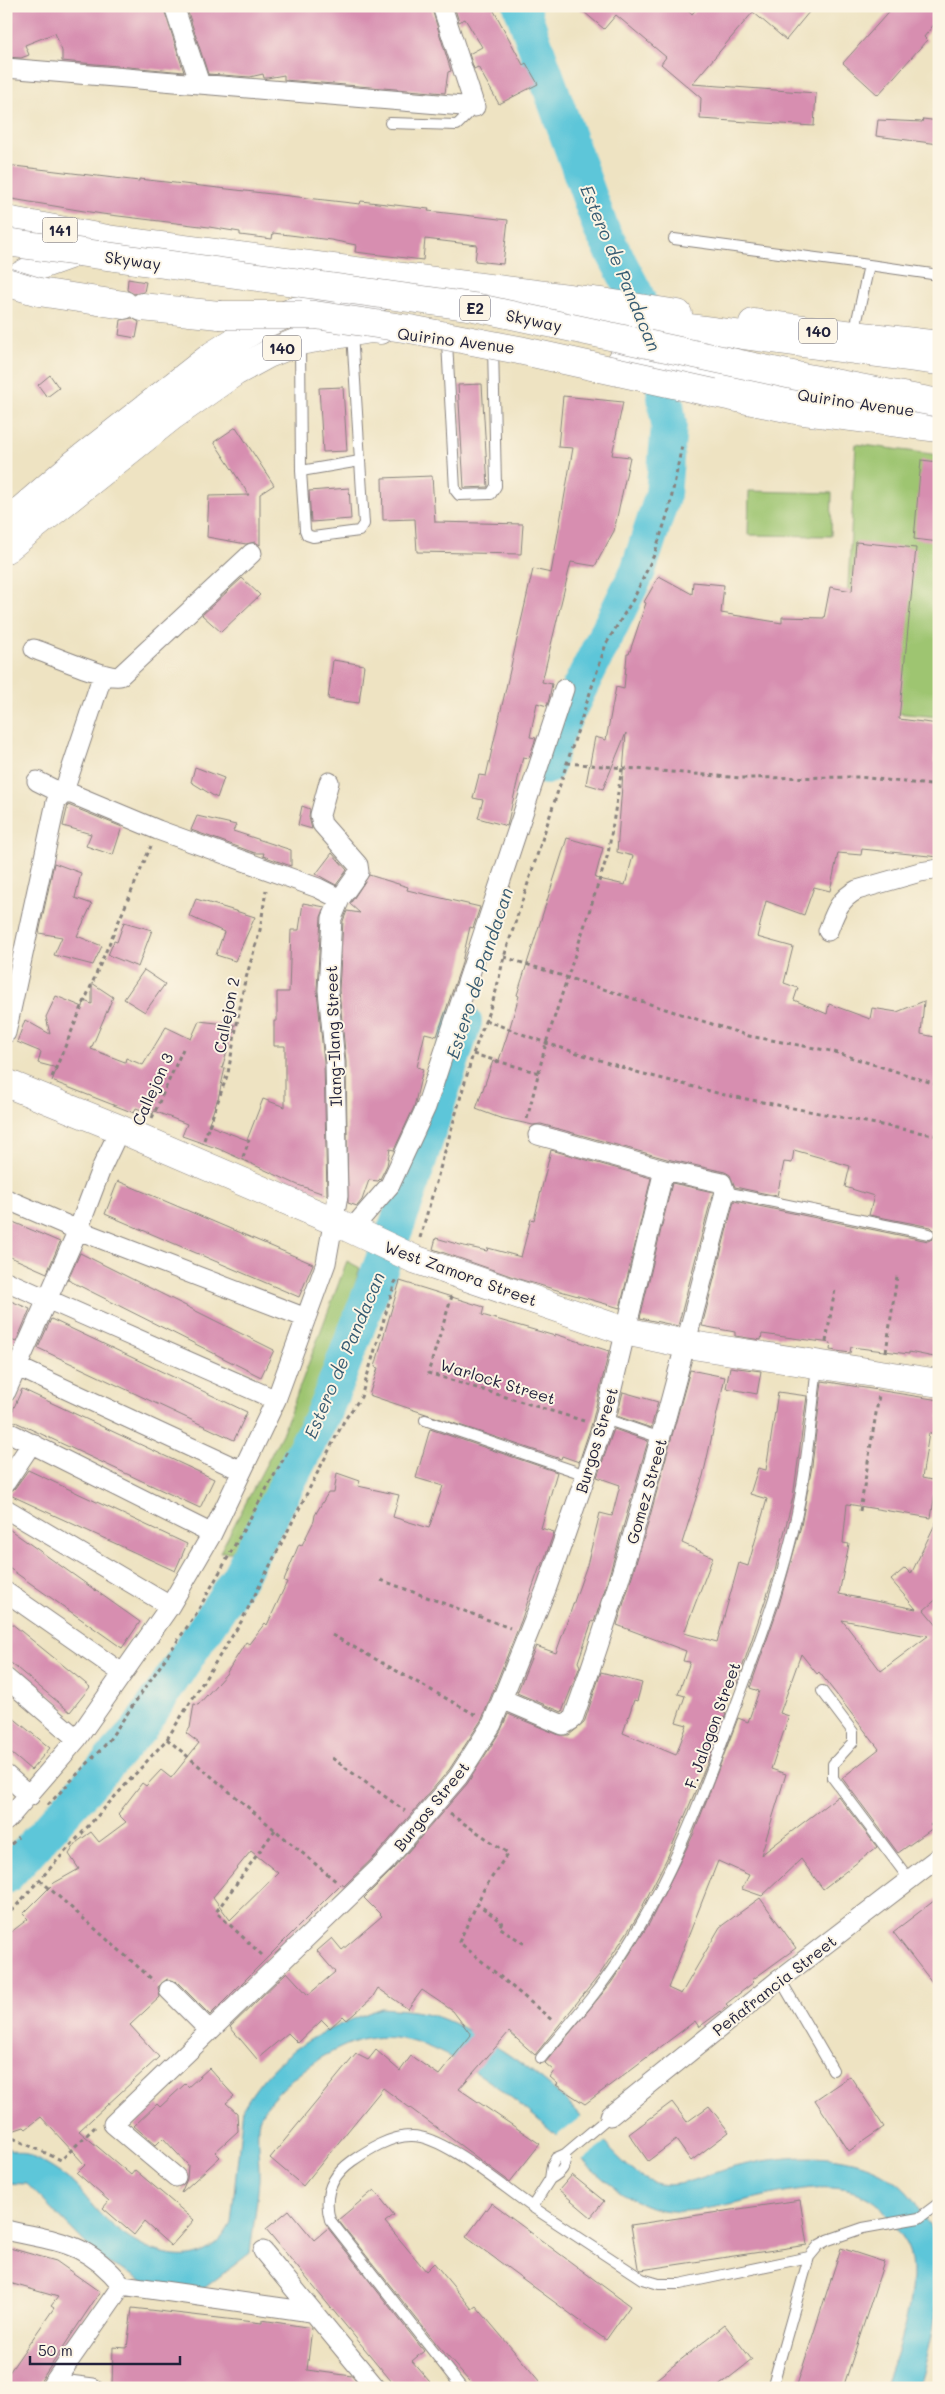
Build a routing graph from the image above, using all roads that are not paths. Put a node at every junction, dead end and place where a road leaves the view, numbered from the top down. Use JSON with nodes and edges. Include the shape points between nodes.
{"nodes":[{"id":1,"x":442,"y":6,"type":"edge"},
{"id":2,"x":180,"y":8,"type":"edge"},
{"id":3,"x":6,"y":68,"type":"edge"},
{"id":4,"x":200,"y":84,"type":"junction"},
{"id":5,"x":475,"y":107,"type":"junction"},
{"id":6,"x":390,"y":123,"type":"dead end"},
{"id":7,"x":6,"y":220,"type":"edge"},
{"id":8,"x":6,"y":236,"type":"edge"},
{"id":9,"x":674,"y":239,"type":"dead end"},
{"id":10,"x":113,"y":240,"type":"junction"},
{"id":11,"x":6,"y":242,"type":"edge"},
{"id":12,"x":869,"y":265,"type":"junction"},
{"id":13,"x":939,"y":275,"type":"edge"},
{"id":14,"x":6,"y":283,"type":"edge"},
{"id":15,"x":607,"y":310,"type":"junction"},
{"id":16,"x":352,"y":332,"type":"junction"},
{"id":17,"x":854,"y":335,"type":"junction"},
{"id":18,"x":300,"y":341,"type":"junction"},
{"id":19,"x":446,"y":342,"type":"junction"},
{"id":20,"x":493,"y":344,"type":"junction"},
{"id":21,"x":939,"y":345,"type":"edge"},
{"id":22,"x":939,"y":361,"type":"edge"},
{"id":23,"x":702,"y":375,"type":"junction"},
{"id":24,"x":939,"y":390,"type":"edge"},
{"id":25,"x":939,"y":402,"type":"edge"},
{"id":26,"x":939,"y":413,"type":"edge"},
{"id":27,"x":939,"y":428,"type":"edge"},
{"id":28,"x":360,"y":461,"type":"junction"},
{"id":29,"x":301,"y":471,"type":"junction"},
{"id":30,"x":6,"y":523,"type":"edge"},
{"id":31,"x":6,"y":549,"type":"edge"},
{"id":32,"x":252,"y":554,"type":"dead end"},
{"id":33,"x":34,"y":649,"type":"dead end"},
{"id":34,"x":103,"y":674,"type":"junction"},
{"id":35,"x":564,"y":689,"type":"dead end"},
{"id":36,"x":37,"y":781,"type":"dead end"},
{"id":37,"x":329,"y":782,"type":"dead end"},
{"id":38,"x":63,"y":794,"type":"junction"},
{"id":39,"x":939,"y":869,"type":"edge"},
{"id":40,"x":340,"y":900,"type":"junction"},
{"id":41,"x":828,"y":931,"type":"dead end"},
{"id":42,"x":6,"y":1033,"type":"edge"},
{"id":43,"x":6,"y":1083,"type":"edge"},
{"id":44,"x":131,"y":1134,"type":"junction"},
{"id":45,"x":538,"y":1135,"type":"road end"},
{"id":46,"x":664,"y":1170,"type":"junction"},
{"id":47,"x":723,"y":1188,"type":"junction"},
{"id":48,"x":6,"y":1199,"type":"edge"},
{"id":49,"x":347,"y":1228,"type":"junction"},
{"id":50,"x":78,"y":1230,"type":"junction"},
{"id":51,"x":929,"y":1234,"type":"dead end"},
{"id":52,"x":6,"y":1281,"type":"edge"},
{"id":53,"x":48,"y":1299,"type":"junction"},
{"id":54,"x":306,"y":1318,"type":"junction"},
{"id":55,"x":625,"y":1332,"type":"junction"},
{"id":56,"x":686,"y":1344,"type":"junction"},
{"id":57,"x":12,"y":1364,"type":"edge"},
{"id":58,"x":820,"y":1365,"type":"junction"},
{"id":59,"x":939,"y":1383,"type":"edge"},
{"id":60,"x":6,"y":1392,"type":"edge"},
{"id":61,"x":276,"y":1400,"type":"junction"},
{"id":62,"x":425,"y":1420,"type":"dead end"},
{"id":63,"x":604,"y":1423,"type":"junction"},
{"id":64,"x":6,"y":1431,"type":"edge"},
{"id":65,"x":661,"y":1438,"type":"junction"},
{"id":66,"x":32,"y":1443,"type":"junction"},
{"id":67,"x":242,"y":1471,"type":"junction"},
{"id":68,"x":586,"y":1475,"type":"junction"},
{"id":69,"x":6,"y":1482,"type":"edge"},
{"id":70,"x":6,"y":1509,"type":"edge"},
{"id":71,"x":212,"y":1534,"type":"junction"},
{"id":72,"x":6,"y":1592,"type":"edge"},
{"id":73,"x":170,"y":1606,"type":"junction"},
{"id":74,"x":122,"y":1674,"type":"junction"},
{"id":75,"x":6,"y":1678,"type":"edge"},
{"id":76,"x":822,"y":1691,"type":"dead end"},
{"id":77,"x":502,"y":1700,"type":"junction"},
{"id":78,"x":77,"y":1739,"type":"junction"},
{"id":79,"x":6,"y":1775,"type":"edge"},
{"id":80,"x":30,"y":1796,"type":"junction"},
{"id":81,"x":6,"y":1821,"type":"edge"},
{"id":82,"x":939,"y":1857,"type":"edge"},
{"id":83,"x":909,"y":1879,"type":"junction"},
{"id":84,"x":780,"y":1979,"type":"junction"},
{"id":85,"x":169,"y":1990,"type":"road end"},
{"id":86,"x":209,"y":2030,"type":"junction"},
{"id":87,"x":541,"y":2058,"type":"dead end"},
{"id":88,"x":833,"y":2070,"type":"dead end"},
{"id":89,"x":607,"y":2118,"type":"joint"},
{"id":90,"x":176,"y":2178,"type":"dead end"},
{"id":91,"x":939,"y":2203,"type":"edge"},
{"id":92,"x":532,"y":2207,"type":"junction"},
{"id":93,"x":6,"y":2230,"type":"edge"},
{"id":94,"x":263,"y":2251,"type":"dead end"},
{"id":95,"x":810,"y":2257,"type":"junction"},
{"id":96,"x":122,"y":2284,"type":"junction"},
{"id":97,"x":311,"y":2312,"type":"junction"},
{"id":98,"x":52,"y":2385,"type":"edge"},
{"id":99,"x":93,"y":2388,"type":"edge"},
{"id":100,"x":376,"y":2388,"type":"edge"},
{"id":101,"x":462,"y":2388,"type":"edge"},
{"id":102,"x":772,"y":2388,"type":"edge"}],
"edges":[{"from":1,"to":5,"type":"street"},
{"from":2,"to":4,"type":"street"},
{"from":3,"to":4,"type":"street"},
{"from":4,"to":5,"type":"street"},
{"from":5,"to":6,"type":"lane","via":[[457,125]]},
{"from":7,"to":10,"type":"main road","number":"141"},
{"from":8,"to":15,"type":"main road","name":"Skyway","number":"E2","via":[[129,254]]},
{"from":9,"to":12,"type":"lane"},
{"from":10,"to":14,"type":"main road","number":"140","via":[[38,266]]},
{"from":10,"to":15,"type":"main road","number":"140"},
{"from":11,"to":25,"type":"main road","name":"Skyway","number":"E2","bridge":true,"via":[[465,306],[797,376]]},
{"from":12,"to":13,"type":"lane"},
{"from":12,"to":17,"type":"lane"},
{"from":14,"to":27,"type":"main road","bridge":true,"via":[[39,292],[133,306],[219,315],[314,315],[410,329],[796,410]]},
{"from":15,"to":17,"type":"main road","number":"140"},
{"from":15,"to":22,"type":"main road","name":"Skyway","number":"E2"},
{"from":15,"to":30,"type":"main road","bridge":true,"via":[[488,309],[368,297],[294,311],[258,327],[212,355],[73,465]]},
{"from":16,"to":18,"type":"main road","name":"Quirino Avenue","number":"140"},
{"from":16,"to":19,"type":"main road","name":"Quirino Avenue","number":"140","via":[[371,328]]},
{"from":16,"to":28,"type":"lane"},
{"from":17,"to":21,"type":"main road","number":"140"},
{"from":18,"to":29,"type":"lane"},
{"from":18,"to":31,"type":"main road","name":"Quirino Avenue","number":"140","via":[[235,372],[171,417]]},
{"from":19,"to":20,"type":"main road","name":"Quirino Avenue","number":"140"},
{"from":19,"to":20,"type":"lane","via":[[455,490],[459,495],[491,494],[496,486]]},
{"from":20,"to":23,"type":"main road","name":"Quirino Avenue","number":"140","via":[[619,359]]},
{"from":23,"to":24,"type":"main road","via":[[824,376]]},
{"from":23,"to":26,"type":"main road","name":"Quirino Avenue","number":"140","via":[[804,395]]},
{"from":28,"to":29,"type":"lane"},
{"from":28,"to":29,"type":"lane","via":[[364,524],[359,531],[307,535],[304,530]]},
{"from":32,"to":34,"type":"street","via":[[120,676]]},
{"from":33,"to":34,"type":"street"},
{"from":34,"to":38,"type":"street"},
{"from":35,"to":49,"type":"street","via":[[426,1107],[390,1185]]},
{"from":36,"to":38,"type":"street"},
{"from":37,"to":40,"type":"street","name":"Ilang-Ilang Street","via":[[320,815],[322,824],[358,865],[359,872]]},
{"from":38,"to":40,"type":"street","via":[[72,794],[158,830],[318,888]]},
{"from":38,"to":42,"type":"street","via":[[56,802]]},
{"from":39,"to":41,"type":"street","via":[[848,895],[838,904]]},
{"from":40,"to":49,"type":"street","name":"Ilang-Ilang Street","via":[[332,918],[328,990],[335,1062],[338,1196]]},
{"from":43,"to":44,"type":"main road","name":"West Zamora Street"},
{"from":44,"to":49,"type":"main road","name":"West Zamora Street"},
{"from":44,"to":50,"type":"street","via":[[101,1169]]},
{"from":45,"to":46,"type":"street"},
{"from":46,"to":47,"type":"street"},
{"from":46,"to":55,"type":"street","name":"Burgos Street"},
{"from":47,"to":51,"type":"lane"},
{"from":47,"to":56,"type":"street","name":"Gomez Street"},
{"from":48,"to":50,"type":"street"},
{"from":49,"to":54,"type":"street","name":"Ilang-Ilang Street","via":[[326,1263]]},
{"from":49,"to":55,"type":"main road","name":"West Zamora Street","via":[[411,1257]]},
{"from":50,"to":53,"type":"street"},
{"from":50,"to":54,"type":"street"},
{"from":52,"to":53,"type":"street"},
{"from":53,"to":57,"type":"street"},
{"from":53,"to":61,"type":"street"},
{"from":54,"to":61,"type":"street","name":"Ilang-Ilang Street"},
{"from":55,"to":56,"type":"main road","name":"West Zamora Street"},
{"from":55,"to":63,"type":"street","name":"Burgos Street"},
{"from":56,"to":58,"type":"main road","name":"West Zamora Street"},
{"from":56,"to":65,"type":"street","name":"Gomez Street"},
{"from":57,"to":60,"type":"street"},
{"from":57,"to":67,"type":"street"},
{"from":58,"to":59,"type":"main road","name":"West Zamora Street"},
{"from":58,"to":87,"type":"lane","name":"F. Jalogon Street","via":[[800,1500],[789,1543],[768,1614],[691,1825],[625,1951]]},
{"from":61,"to":67,"type":"street","name":"Ilang-Ilang Street"},
{"from":62,"to":68,"type":"lane"},
{"from":63,"to":65,"type":"lane"},
{"from":63,"to":68,"type":"street","name":"Burgos Street"},
{"from":64,"to":66,"type":"street"},
{"from":65,"to":77,"type":"street","name":"Gomez Street","via":[[602,1638],[573,1719],[563,1725]]},
{"from":66,"to":69,"type":"street"},
{"from":66,"to":71,"type":"street"},
{"from":67,"to":71,"type":"street","name":"Ilang-Ilang Street"},
{"from":68,"to":77,"type":"street","name":"Burgos Street","via":[[547,1587]]},
{"from":70,"to":73,"type":"street"},
{"from":71,"to":73,"type":"street","name":"Ilang-Ilang Street"},
{"from":72,"to":74,"type":"street"},
{"from":73,"to":74,"type":"street","name":"Ilang-Ilang Street"},
{"from":74,"to":78,"type":"street","name":"Ilang-Ilang Street"},
{"from":75,"to":78,"type":"street"},
{"from":76,"to":83,"type":"lane","via":[[853,1732],[854,1738],[833,1764],[833,1778]]},
{"from":77,"to":86,"type":"street","name":"Burgos Street","via":[[492,1724],[458,1777],[385,1862]]},
{"from":78,"to":80,"type":"street","name":"Ilang-Ilang Street"},
{"from":79,"to":80,"type":"street"},
{"from":80,"to":81,"type":"street","name":"Ilang-Ilang Street"},
{"from":82,"to":83,"type":"street","name":"Peñafrancia Street"},
{"from":83,"to":84,"type":"street","name":"Peñafrancia Street"},
{"from":84,"to":88,"type":"lane"},
{"from":84,"to":89,"type":"street","name":"Peñafrancia Street"},
{"from":85,"to":86,"type":"street"},
{"from":86,"to":90,"type":"street","name":"Burgos Street","via":[[113,2124]]},
{"from":89,"to":92,"type":"lane","via":[[556,2158],[550,2179]]},
{"from":91,"to":95,"type":"lane","via":[[919,2218],[863,2228],[828,2240],[819,2245]]},
{"from":92,"to":95,"type":"lane","via":[[642,2279],[659,2284],[688,2283]]},
{"from":92,"to":101,"type":"lane","via":[[461,2157],[428,2138],[410,2136],[366,2151],[340,2170],[328,2190],[330,2220]]},
{"from":93,"to":96,"type":"street","via":[[77,2246],[101,2261]]},
{"from":94,"to":97,"type":"street"},
{"from":95,"to":102,"type":"lane"},
{"from":96,"to":97,"type":"street"},
{"from":96,"to":98,"type":"street"},
{"from":97,"to":100,"type":"street"},
{"from":98,"to":99,"type":"street"}]}
